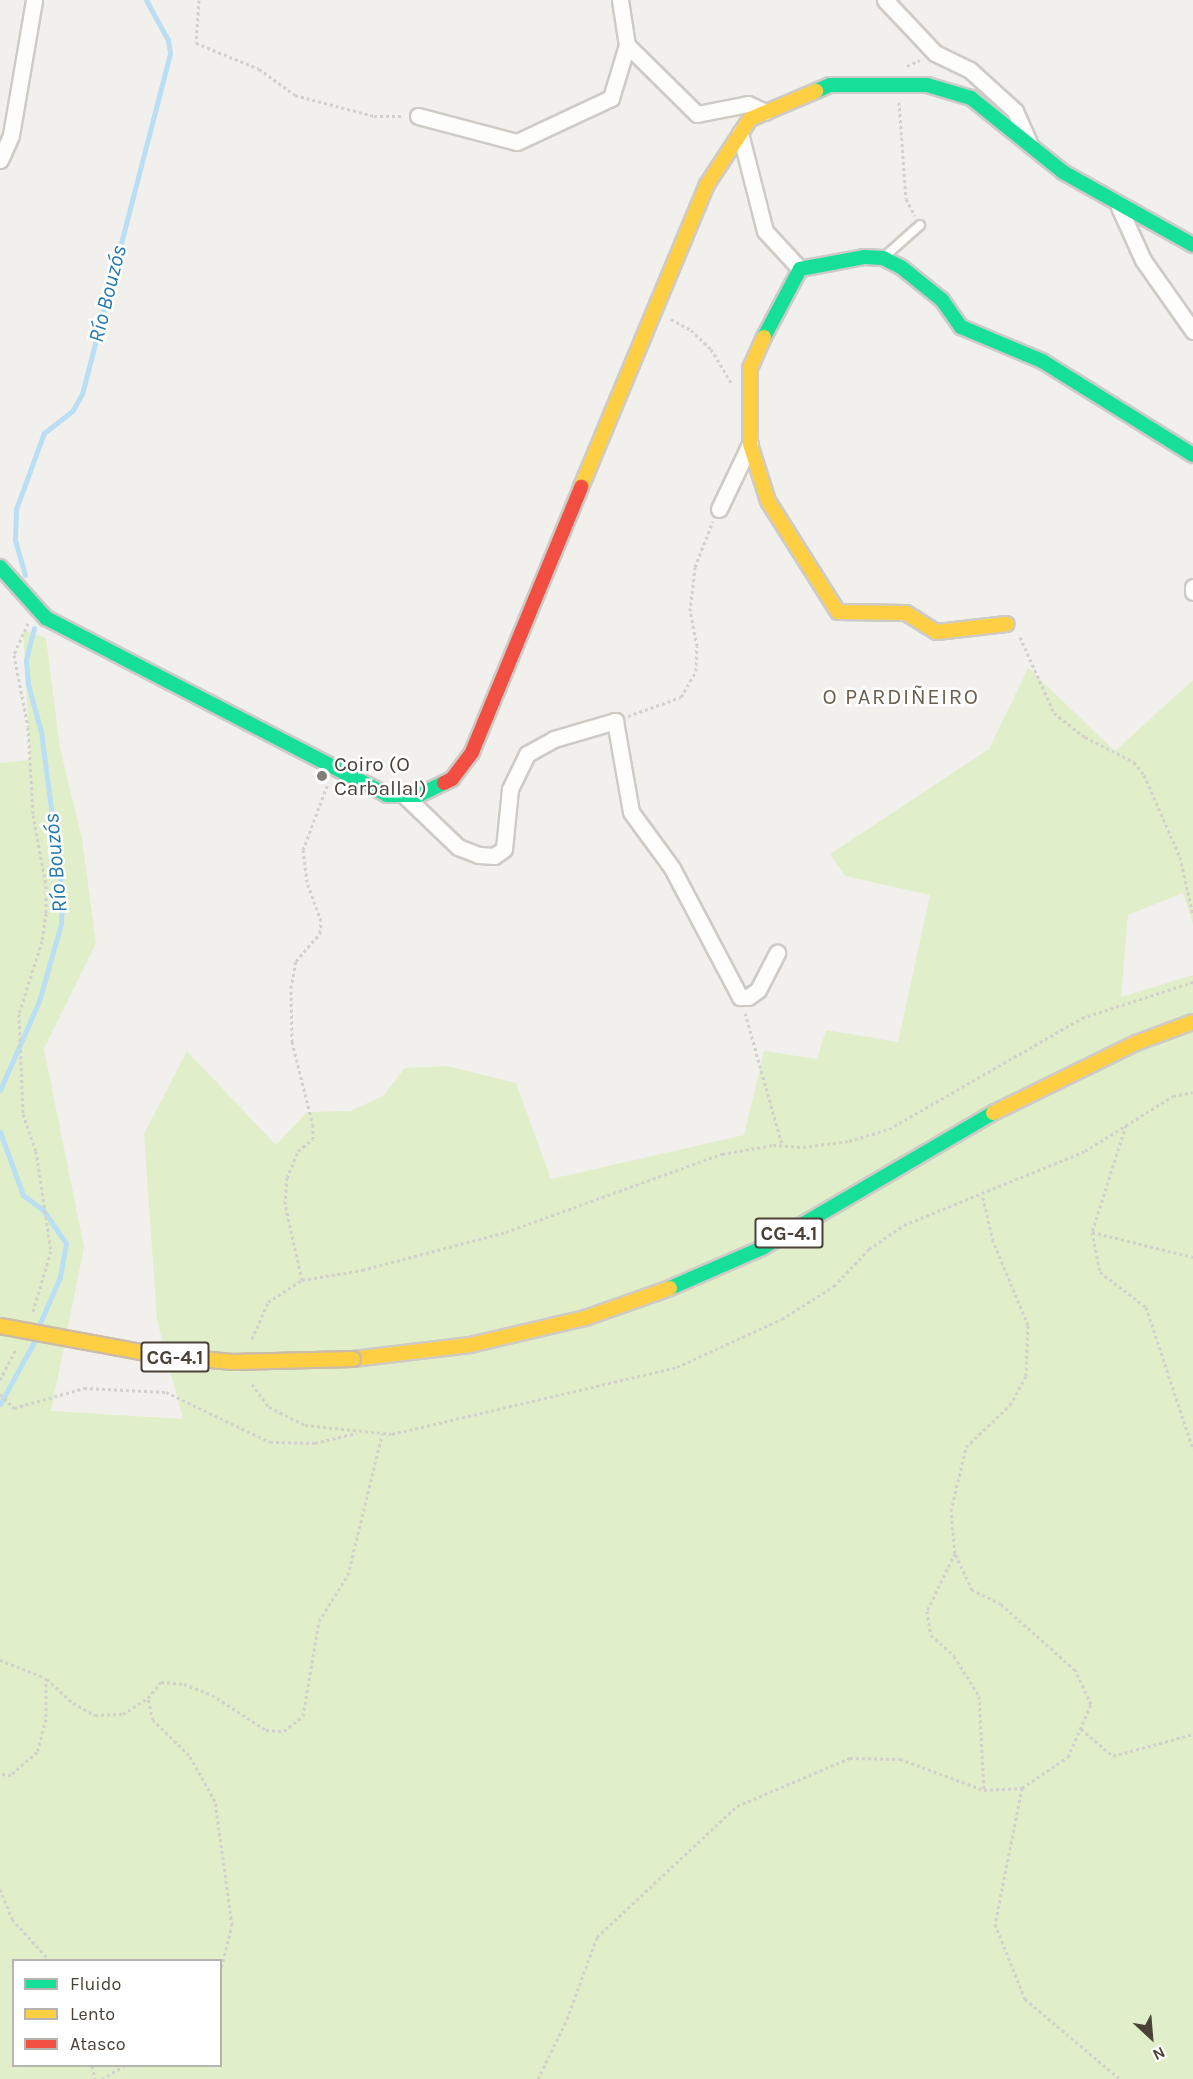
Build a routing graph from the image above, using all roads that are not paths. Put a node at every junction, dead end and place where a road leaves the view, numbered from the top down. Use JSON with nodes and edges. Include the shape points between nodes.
{"nodes":[{"id":1,"x":34,"y":0,"type":"edge"},
{"id":2,"x":620,"y":0,"type":"edge"},
{"id":3,"x":885,"y":0,"type":"edge"},
{"id":4,"x":627,"y":45,"type":"junction"},
{"id":5,"x":765,"y":112,"type":"junction"},
{"id":6,"x":418,"y":116,"type":"road end"},
{"id":7,"x":740,"y":133,"type":"junction"},
{"id":8,"x":1029,"y":142,"type":"junction"},
{"id":9,"x":0,"y":160,"type":"edge"},
{"id":10,"x":1119,"y":207,"type":"junction"},
{"id":11,"x":920,"y":225,"type":"road end"},
{"id":12,"x":1193,"y":245,"type":"edge"},
{"id":13,"x":883,"y":258,"type":"junction"},
{"id":14,"x":800,"y":269,"type":"junction"},
{"id":15,"x":1193,"y":331,"type":"edge"},
{"id":16,"x":750,"y":444,"type":"junction"},
{"id":17,"x":1193,"y":455,"type":"edge"},
{"id":18,"x":718,"y":508,"type":"road end"},
{"id":19,"x":0,"y":567,"type":"edge"},
{"id":20,"x":1193,"y":587,"type":"edge"},
{"id":21,"x":1193,"y":592,"type":"edge"},
{"id":22,"x":1007,"y":624,"type":"road end"},
{"id":23,"x":406,"y":798,"type":"junction"},
{"id":24,"x":777,"y":953,"type":"dead end"},
{"id":25,"x":1193,"y":1022,"type":"edge"},
{"id":26,"x":0,"y":1326,"type":"edge"}],
"edges":[{"from":1,"to":9,"type":"street","via":[[11,135]]},
{"from":2,"to":4,"type":"street"},
{"from":3,"to":8,"type":"street","via":[[935,53],[970,70],[1015,111]]},
{"from":4,"to":5,"type":"street","via":[[697,114],[748,104]]},
{"from":4,"to":6,"type":"street","via":[[611,98],[517,142]]},
{"from":5,"to":7,"type":"main road","via":[[750,118]]},
{"from":5,"to":8,"type":"main road","via":[[830,84],[927,85],[971,98]]},
{"from":7,"to":14,"type":"street","via":[[765,231]]},
{"from":7,"to":23,"type":"main road","via":[[706,186],[472,752],[445,784]]},
{"from":8,"to":10,"type":"main road","via":[[1063,172]]},
{"from":10,"to":12,"type":"main road"},
{"from":10,"to":15,"type":"street","via":[[1143,260]]},
{"from":11,"to":13,"type":"lane"},
{"from":13,"to":14,"type":"main road","via":[[838,259]]},
{"from":13,"to":17,"type":"main road","via":[[901,267],[942,300],[961,327],[1042,361]]},
{"from":14,"to":16,"type":"main road","via":[[775,311],[750,368]]},
{"from":16,"to":18,"type":"street"},
{"from":16,"to":22,"type":"main road","via":[[768,501],[838,612],[906,613],[936,632]]},
{"from":19,"to":23,"type":"main road","via":[[39,610],[334,768],[387,795]]},
{"from":20,"to":21,"type":"street"},
{"from":23,"to":24,"type":"street","via":[[458,847],[494,856],[504,849],[510,789],[527,754],[554,739],[615,721],[631,812],[672,868],[740,997],[758,990]]},
{"from":25,"to":26,"type":"main road","number":"CG-4.1","bridge":true,"via":[[1136,1043],[995,1112],[762,1248],[676,1286],[585,1318],[470,1345],[353,1359],[233,1362],[156,1355]]}]}
